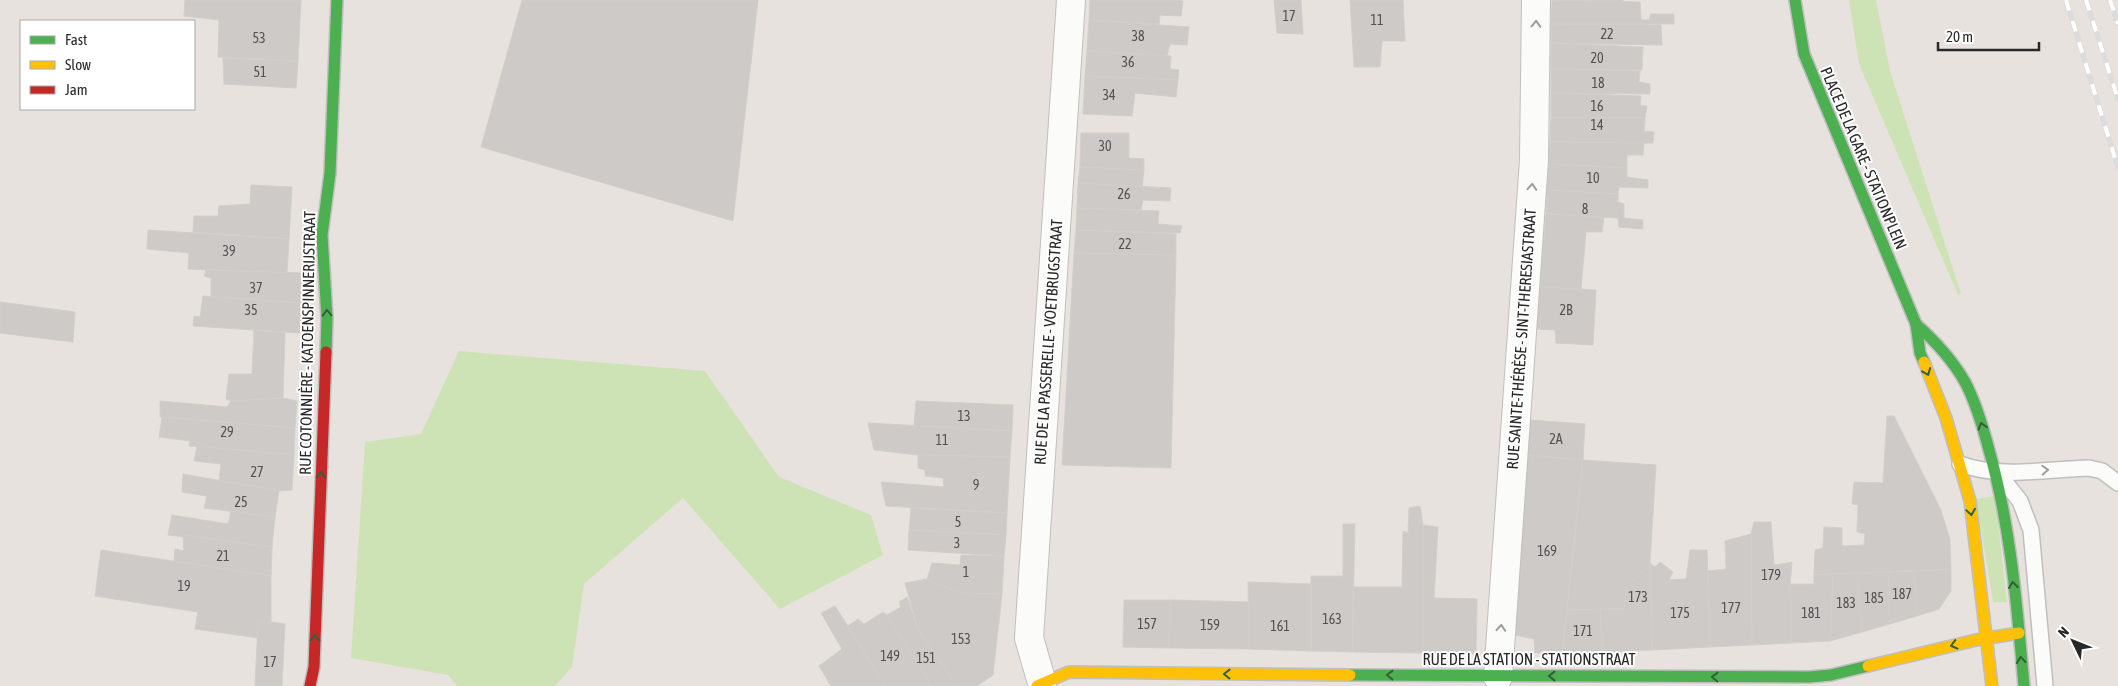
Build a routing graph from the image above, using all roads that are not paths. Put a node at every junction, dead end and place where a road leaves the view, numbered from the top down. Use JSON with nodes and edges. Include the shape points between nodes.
{"nodes":[{"id":1,"x":337,"y":0,"type":"edge"},
{"id":2,"x":1071,"y":0,"type":"edge"},
{"id":3,"x":1536,"y":0,"type":"edge"},
{"id":4,"x":1795,"y":0,"type":"edge"},
{"id":5,"x":1916,"y":324,"type":"junction"},
{"id":6,"x":1960,"y":464,"type":"junction"},
{"id":7,"x":1997,"y":472,"type":"junction"},
{"id":8,"x":2118,"y":483,"type":"edge"},
{"id":9,"x":2040,"y":631,"type":"junction"},
{"id":10,"x":2019,"y":633,"type":"junction"},
{"id":11,"x":1987,"y":638,"type":"junction"},
{"id":12,"x":1498,"y":677,"type":"junction"},
{"id":13,"x":1105,"y":679,"type":"edge"},
{"id":14,"x":1040,"y":685,"type":"edge"},
{"id":15,"x":310,"y":686,"type":"edge"},
{"id":16,"x":1992,"y":686,"type":"edge"},
{"id":17,"x":2024,"y":686,"type":"edge"},
{"id":18,"x":2046,"y":686,"type":"edge"}],
"edges":[{"from":15,"to":1,"type":"street","name":"RUE COTONNIÈRE - KATOENSPINNERIJSTRAAT","one_way":true,"via":[[314,667],[327,318],[322,235],[330,173]]},
{"from":2,"to":14,"type":"street","name":"RUE DE LA PASSERELLE - VOETBRUGSTRAAT","via":[[1028,638]]},
{"from":12,"to":3,"type":"street","name":"RUE SAINTE-THÉRÈSE - SINT-THERESIASTRAAT","one_way":true,"via":[[1534,160]]},
{"from":4,"to":5,"type":"street","name":"PLACE DE LA GARE - STATIONPLEIN","via":[[1799,34],[1815,85]]},
{"from":5,"to":6,"type":"street","name":"PLACE DE LA GARE - STATIONPLEIN","one_way":true,"via":[[1920,353]]},
{"from":7,"to":5,"type":"street","name":"PLACE DE LA GARE - STATIONPLEIN","one_way":true,"via":[[1965,382],[1945,354]]},
{"from":6,"to":7,"type":"lane"},
{"from":6,"to":11,"type":"street","name":"PLACE DE LA GARE - STATIONPLEIN","one_way":true,"via":[[1972,517]]},
{"from":7,"to":8,"type":"lane","one_way":true,"via":[[2089,468],[2102,470]]},
{"from":7,"to":9,"type":"lane","via":[[2017,496],[2030,522]]},
{"from":10,"to":7,"type":"street","name":"PLACE DE LA GARE - STATIONPLEIN","one_way":true},
{"from":9,"to":10,"type":"lane"},
{"from":9,"to":18,"type":"lane"},
{"from":10,"to":11,"type":"street","name":"RUE DE LA STATION - STATIONSTRAAT"},
{"from":17,"to":10,"type":"street","name":"PLACE DE LA GARE - STATIONPLEIN","one_way":true},
{"from":11,"to":12,"type":"street","name":"RUE DE LA STATION - STATIONSTRAAT","one_way":true,"via":[[1809,678]]},
{"from":11,"to":16,"type":"street","name":"PLACE DE LA GARE - STATIONPLEIN"},
{"from":12,"to":13,"type":"street","name":"RUE DE LA STATION - STATIONSTRAAT","one_way":true},
{"from":13,"to":14,"type":"street","name":"RUE DE LA STATION - STATIONSTRAAT","via":[[1070,672]]}]}
